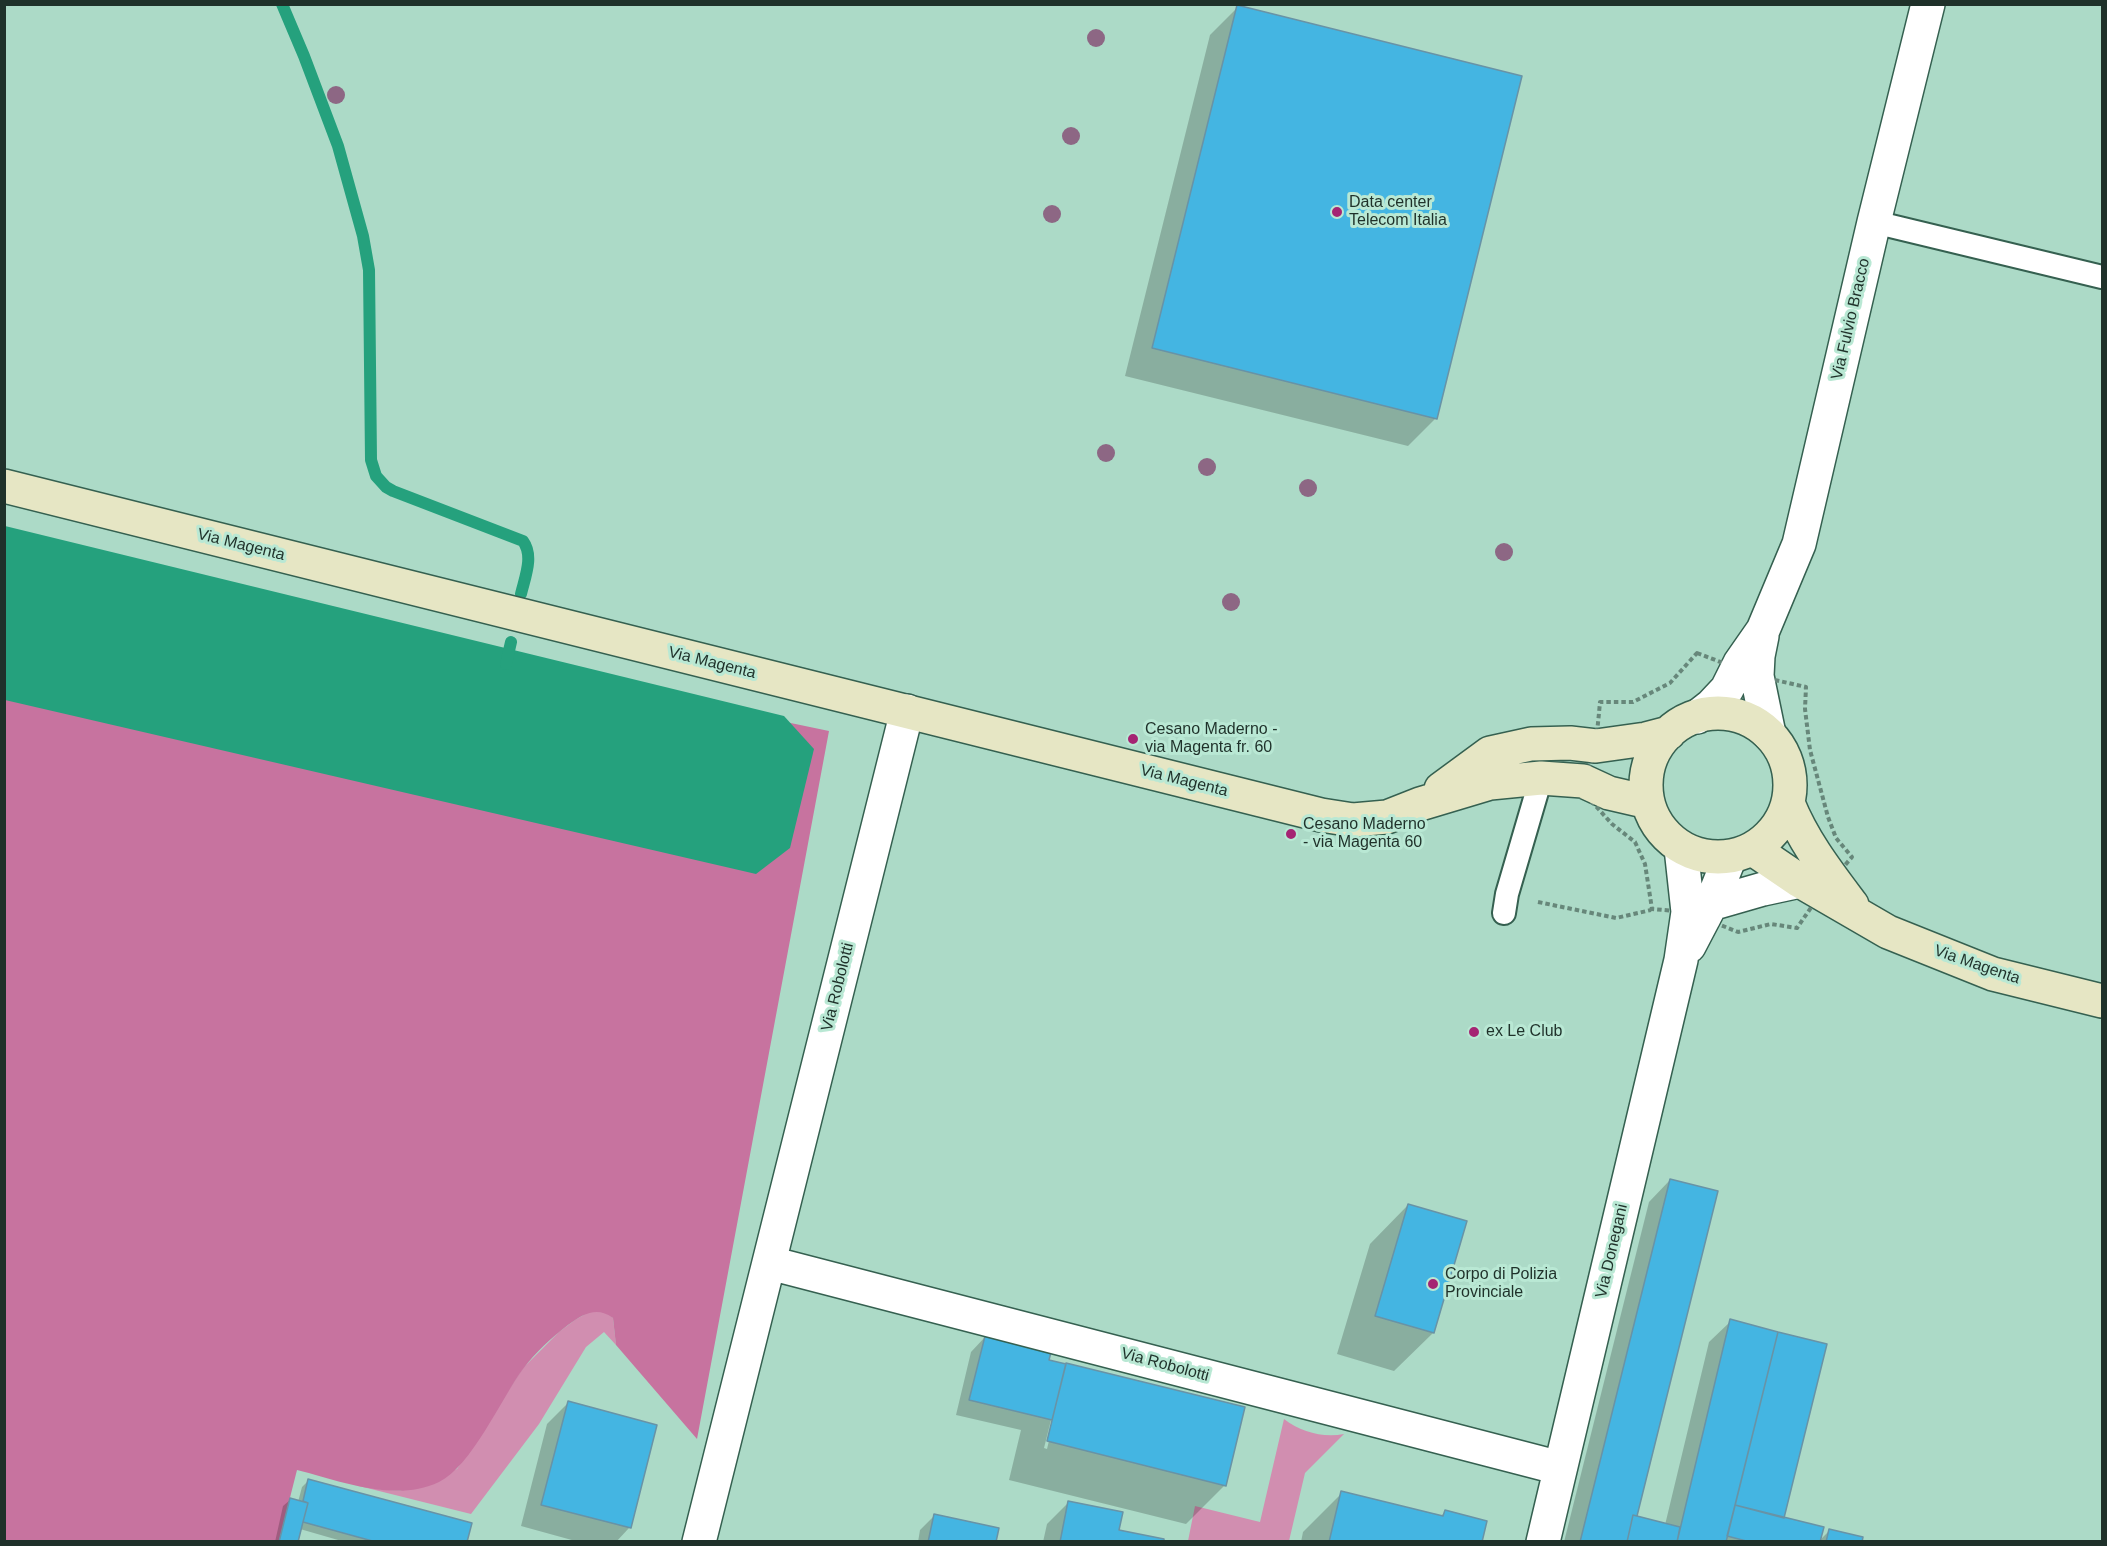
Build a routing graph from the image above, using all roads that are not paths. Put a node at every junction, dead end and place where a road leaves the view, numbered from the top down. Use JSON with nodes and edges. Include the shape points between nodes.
{"nodes":[{"id":1,"x":1928,"y":4,"type":"edge"},
{"id":2,"x":1874,"y":222,"type":"junction"},
{"id":3,"x":2103,"y":277,"type":"edge"},
{"id":4,"x":4,"y":486,"type":"edge"},
{"id":5,"x":1763,"y":630,"type":"junction"},
{"id":6,"x":907,"y":711,"type":"junction"},
{"id":7,"x":1697,"y":717,"type":"junction"},
{"id":8,"x":1669,"y":733,"type":"junction"},
{"id":9,"x":1768,"y":734,"type":"junction"},
{"id":10,"x":1540,"y":778,"type":"junction"},
{"id":11,"x":1648,"y":802,"type":"junction"},
{"id":12,"x":1788,"y":803,"type":"junction"},
{"id":13,"x":1420,"y":804,"type":"junction"},
{"id":14,"x":1681,"y":848,"type":"junction"},
{"id":15,"x":1741,"y":853,"type":"junction"},
{"id":16,"x":1800,"y":881,"type":"junction"},
{"id":17,"x":1505,"y":903,"type":"road end"},
{"id":18,"x":1711,"y":904,"type":"junction"},
{"id":19,"x":1858,"y":913,"type":"junction"},
{"id":20,"x":1681,"y":960,"type":"junction"},
{"id":21,"x":2103,"y":1001,"type":"edge"},
{"id":22,"x":770,"y":1263,"type":"junction"},
{"id":23,"x":1560,"y":1468,"type":"junction"},
{"id":24,"x":699,"y":1542,"type":"edge"},
{"id":25,"x":1542,"y":1542,"type":"edge"}],
"edges":[{"from":1,"to":2,"type":"street","name":"Via Fulvio Bracco"},
{"from":2,"to":3,"type":"lane"},
{"from":2,"to":5,"type":"street","name":"Via Fulvio Bracco","via":[[1799,544]]},
{"from":4,"to":6,"type":"street","name":"Via Magenta"},
{"from":5,"to":7,"type":"street","name":"Via Fulvio Bracco","via":[[1727,689]]},
{"from":5,"to":9,"type":"street","name":"Via Fulvio Bracco","via":[[1757,676]]},
{"from":6,"to":13,"type":"street","name":"Via Magenta","via":[[1321,815],[1370,819]]},
{"from":6,"to":22,"type":"street","name":"Via Robolotti"},
{"from":7,"to":8,"type":"street"},
{"from":7,"to":9,"type":"street","via":[[1708,713],[1733,714]]},
{"from":8,"to":11,"type":"street","via":[[1650,758]]},
{"from":8,"to":13,"type":"street","name":"Via Magenta","via":[[1596,746],[1531,744],[1490,753]]},
{"from":9,"to":12,"type":"street","via":[[1786,759],[1791,784]]},
{"from":10,"to":11,"type":"street","name":"Via Magenta","via":[[1583,781],[1609,793]]},
{"from":10,"to":13,"type":"street","name":"Via Magenta","via":[[1490,783]]},
{"from":10,"to":17,"type":"lane"},
{"from":11,"to":14,"type":"street","via":[[1662,831]]},
{"from":12,"to":15,"type":"street","via":[[1775,831]]},
{"from":12,"to":19,"type":"street","name":"Via Magenta","via":[[1824,868]]},
{"from":14,"to":15,"type":"street","via":[[1704,857]]},
{"from":14,"to":20,"type":"street","name":"Via Donegani","via":[[1688,912]]},
{"from":15,"to":16,"type":"street","name":"Via Magenta"},
{"from":15,"to":18,"type":"street","name":"Via Donegani"},
{"from":16,"to":18,"type":"street"},
{"from":16,"to":19,"type":"street","name":"Via Magenta"},
{"from":18,"to":20,"type":"street","name":"Via Donegani"},
{"from":19,"to":21,"type":"street","name":"Via Magenta","via":[[1888,932],[1994,974]]},
{"from":20,"to":23,"type":"street","name":"Via Donegani"},
{"from":22,"to":23,"type":"street","name":"Via Robolotti"},
{"from":22,"to":24,"type":"street","name":"Via Robolotti"},
{"from":23,"to":25,"type":"street","name":"Via Donegani"}]}
